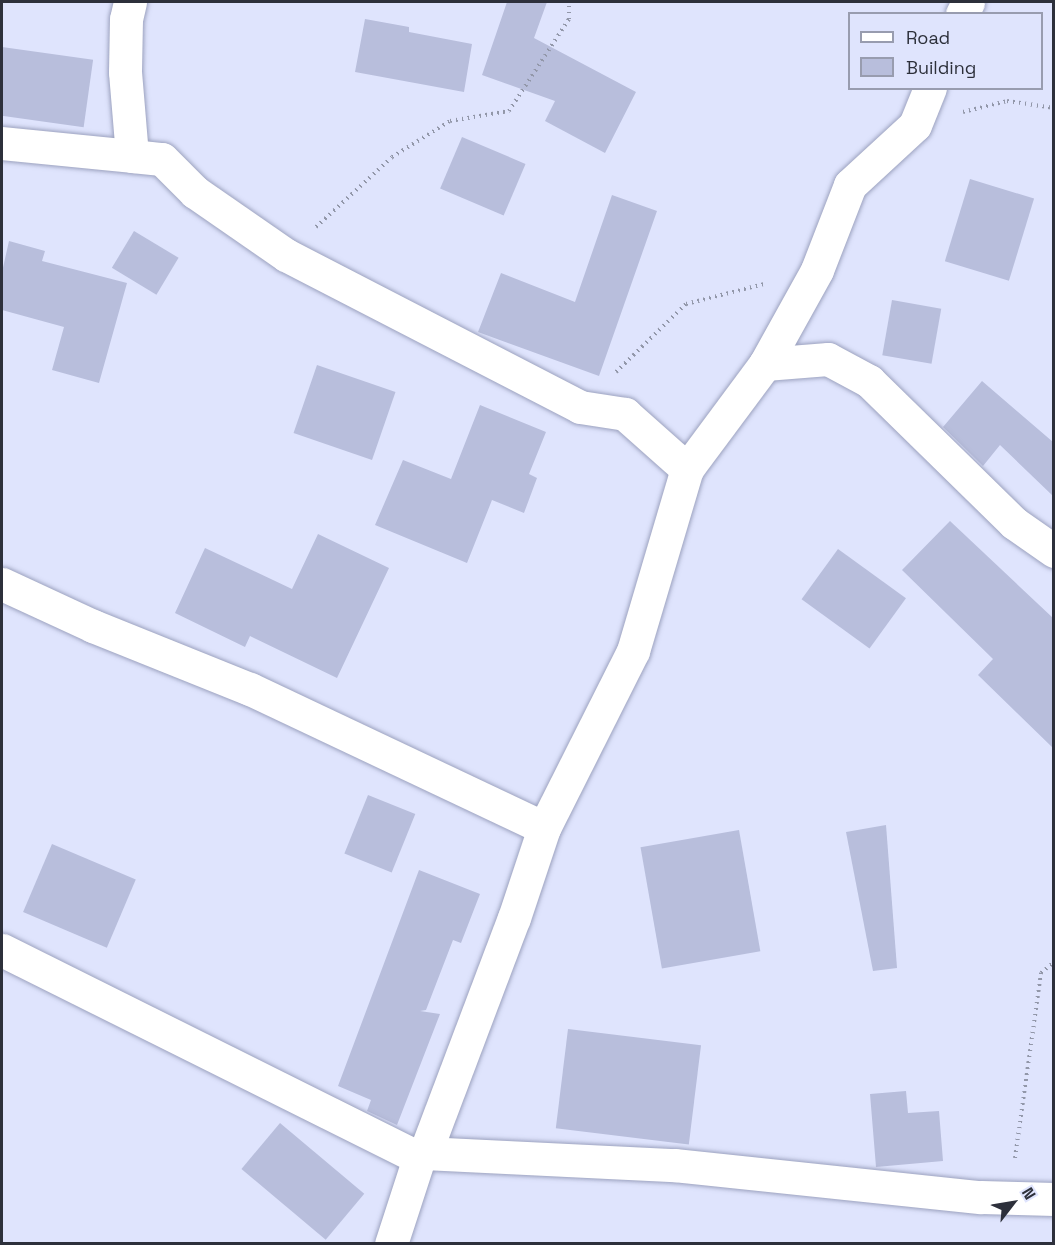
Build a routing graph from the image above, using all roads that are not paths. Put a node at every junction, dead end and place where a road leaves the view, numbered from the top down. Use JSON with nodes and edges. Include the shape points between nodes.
{"nodes":[{"id":1,"x":130,"y":2,"type":"edge"},
{"id":2,"x":929,"y":90,"type":"edge"},
{"id":3,"x":2,"y":143,"type":"edge"},
{"id":4,"x":132,"y":156,"type":"junction"},
{"id":5,"x":765,"y":364,"type":"junction"},
{"id":6,"x":687,"y":469,"type":"junction"},
{"id":7,"x":1053,"y":551,"type":"edge"},
{"id":8,"x":2,"y":584,"type":"edge"},
{"id":9,"x":544,"y":828,"type":"junction"},
{"id":10,"x":2,"y":950,"type":"edge"},
{"id":11,"x":422,"y":1155,"type":"junction"},
{"id":12,"x":1053,"y":1199,"type":"edge"},
{"id":13,"x":391,"y":1244,"type":"edge"}],
"edges":[{"from":1,"to":4,"type":"street","via":[[126,72]]},
{"from":2,"to":5,"type":"street","via":[[915,125],[850,184],[817,270]]},
{"from":3,"to":4,"type":"street"},
{"from":4,"to":6,"type":"street","via":[[162,159],[195,192],[286,255],[580,407],[625,414]]},
{"from":5,"to":6,"type":"street"},
{"from":5,"to":7,"type":"street","via":[[828,359],[869,381],[1014,523]]},
{"from":6,"to":9,"type":"street","via":[[633,651]]},
{"from":8,"to":9,"type":"street","via":[[93,626],[250,689]]},
{"from":9,"to":11,"type":"street","via":[[514,918]]},
{"from":10,"to":11,"type":"street"},
{"from":11,"to":12,"type":"street","via":[[674,1165]]},
{"from":11,"to":13,"type":"street"}]}
